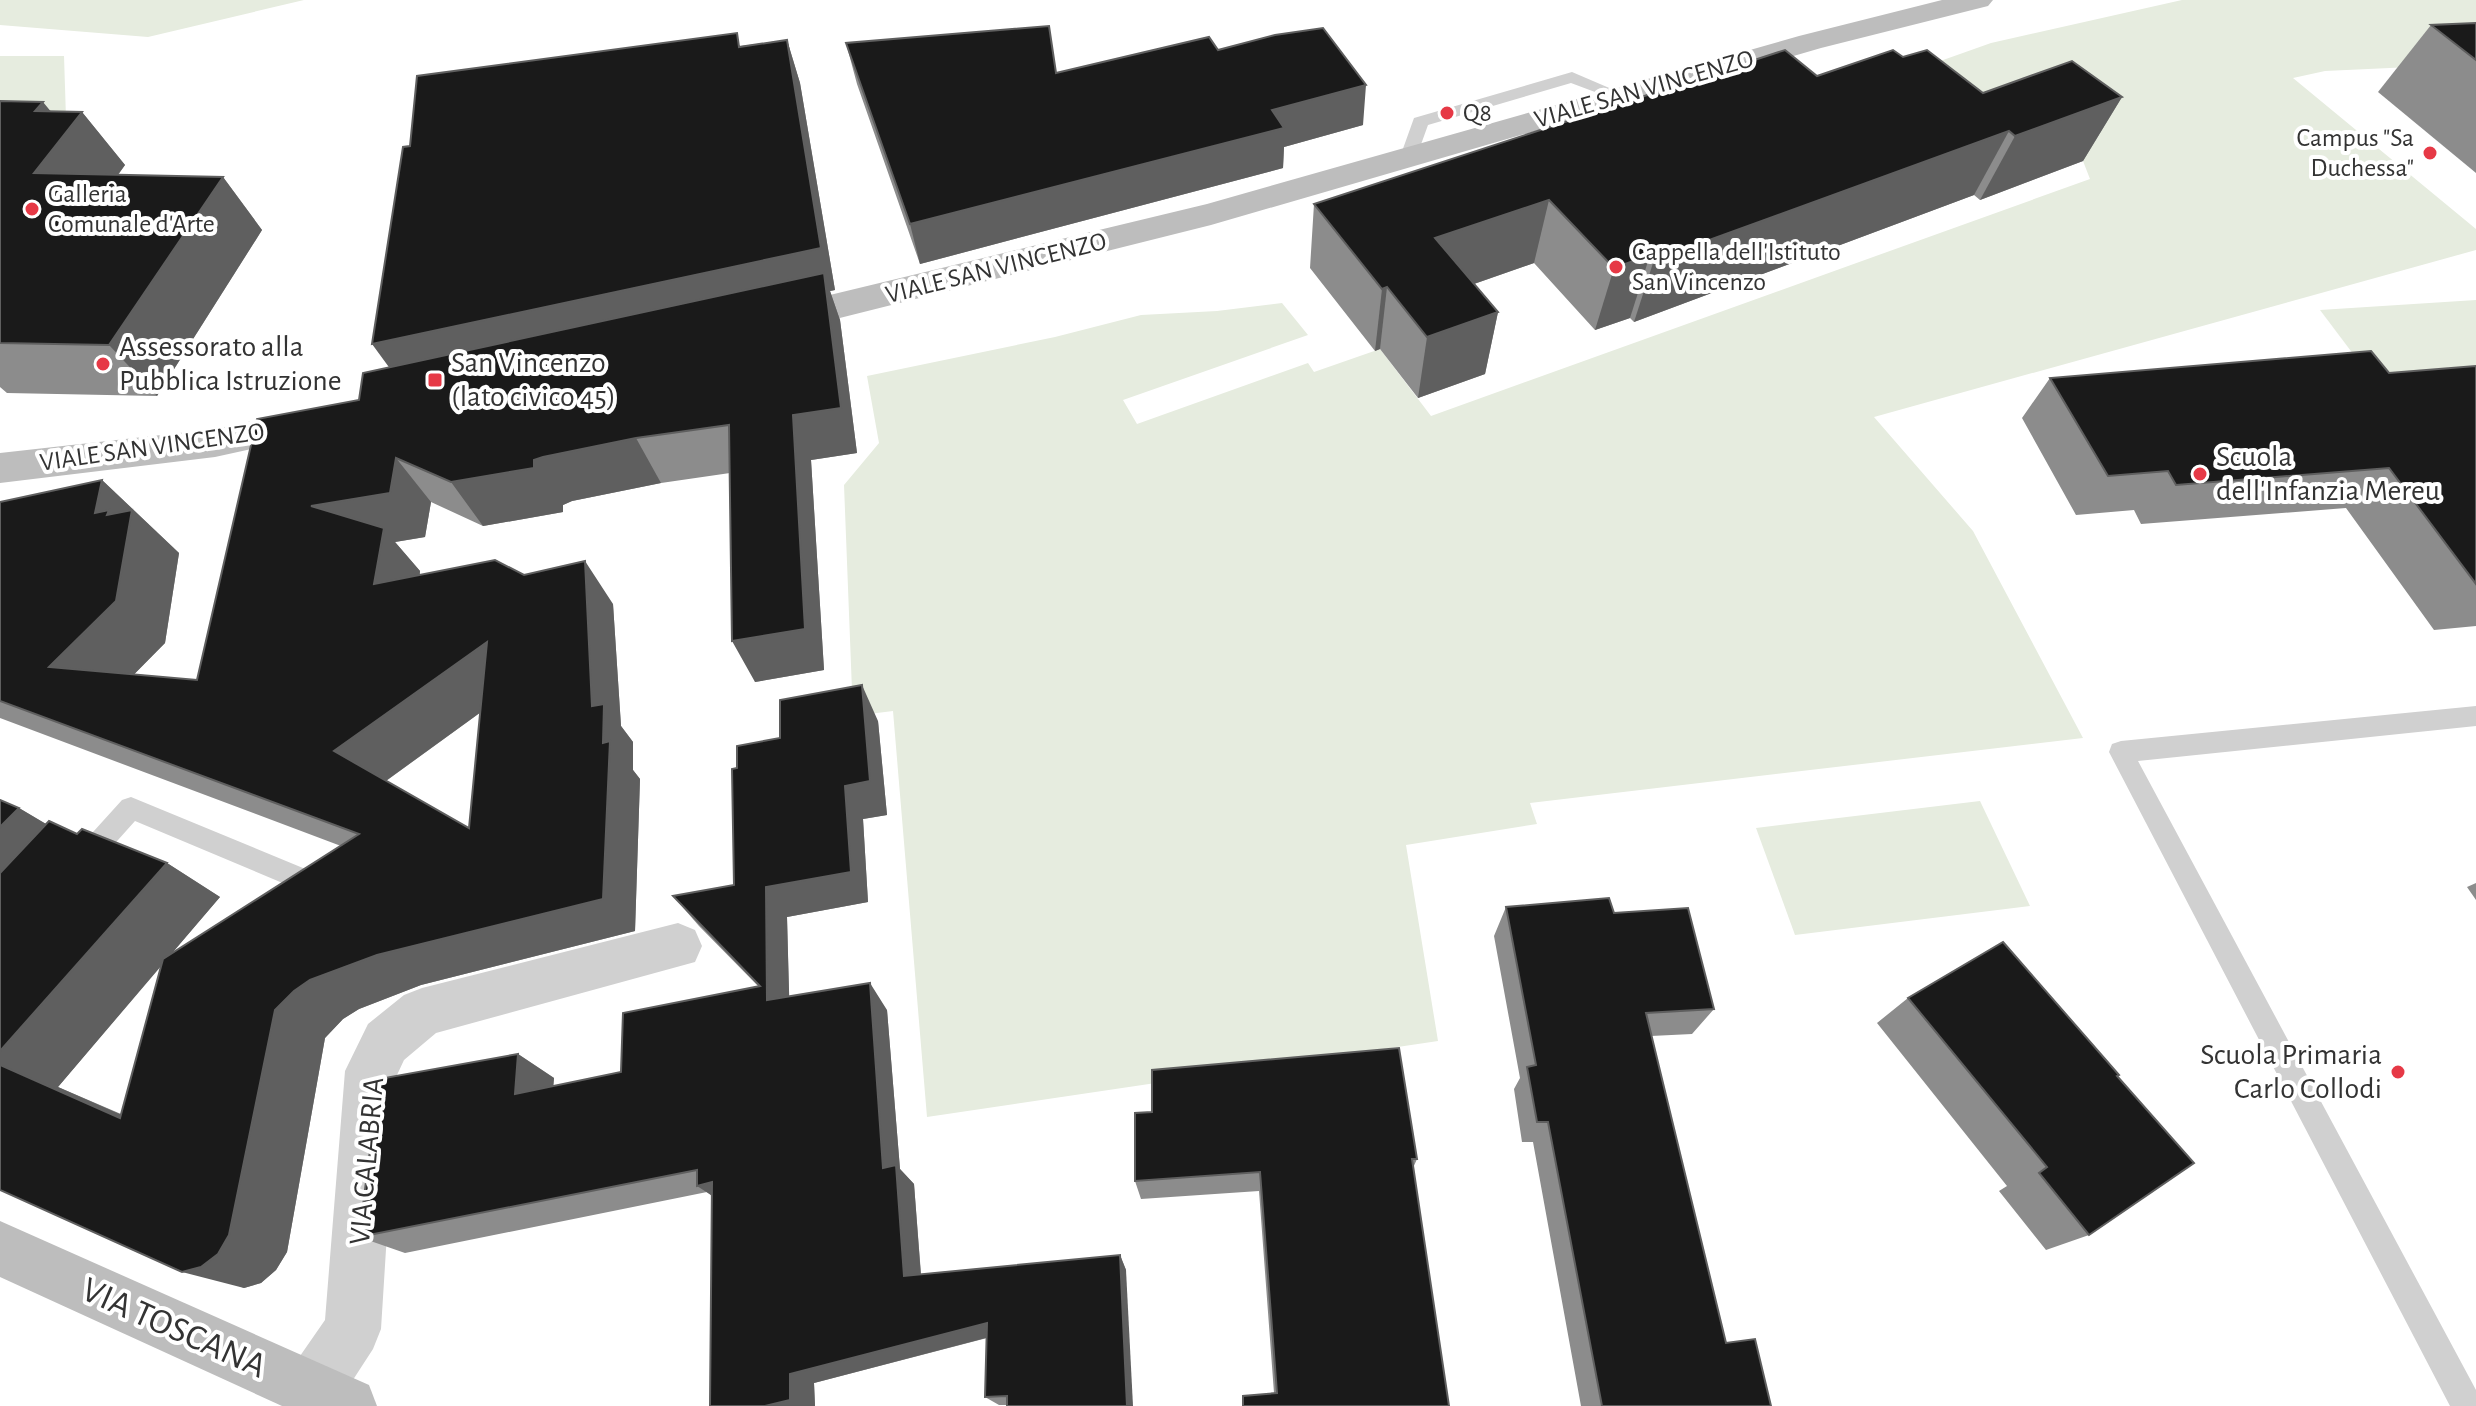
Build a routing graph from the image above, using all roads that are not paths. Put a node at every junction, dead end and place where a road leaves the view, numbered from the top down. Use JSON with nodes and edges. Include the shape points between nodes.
{"nodes":[{"id":1,"x":1978,"y":0,"type":"edge"},
{"id":2,"x":747,"y":328,"type":"edge"},
{"id":3,"x":347,"y":415,"type":"edge"},
{"id":4,"x":0,"y":468,"type":"edge"},
{"id":5,"x":2476,"y":716,"type":"edge"},
{"id":6,"x":71,"y":874,"type":"edge"},
{"id":7,"x":324,"y":888,"type":"edge"},
{"id":8,"x":678,"y":946,"type":"edge"},
{"id":9,"x":0,"y":1249,"type":"edge"},
{"id":10,"x":336,"y":1401,"type":"edge"},
{"id":11,"x":2467,"y":1406,"type":"edge"}],
"edges":[{"from":1,"to":2,"type":"street","name":"VIALE SAN VINCENZO","via":[[1810,42],[1182,222]]},
{"from":3,"to":4,"type":"street","name":"VIALE SAN VINCENZO","via":[[215,443]]},
{"from":5,"to":11,"type":"lane","via":[[2121,752]]},
{"from":6,"to":7,"type":"lane","via":[[131,808]]},
{"from":8,"to":10,"type":"street","name":"VIA CALABRIA","via":[[422,1012],[386,1042],[371,1071],[353,1329]]},
{"from":9,"to":10,"type":"street","name":"VIA TOSCANA"}]}
